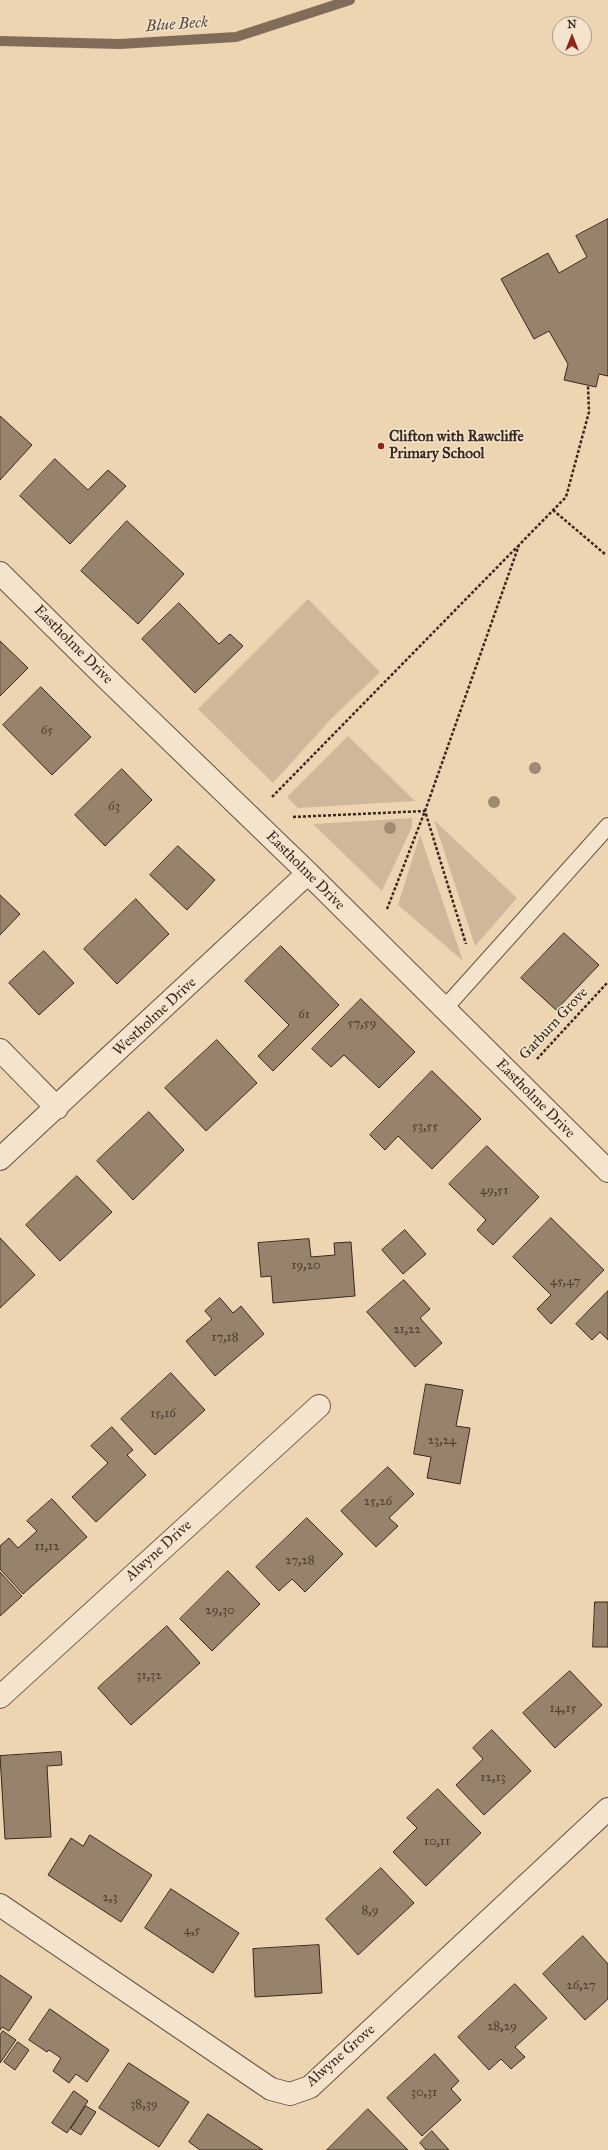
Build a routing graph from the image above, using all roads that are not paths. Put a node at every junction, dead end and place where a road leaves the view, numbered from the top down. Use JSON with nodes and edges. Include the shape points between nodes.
{"nodes":[{"id":1,"x":0,"y":573,"type":"edge"},
{"id":2,"x":608,"y":826,"type":"edge"},
{"id":3,"x":308,"y":873,"type":"junction"},
{"id":4,"x":444,"y":1008,"type":"junction"},
{"id":5,"x":0,"y":1050,"type":"edge"},
{"id":6,"x":56,"y":1108,"type":"junction"},
{"id":7,"x":0,"y":1159,"type":"edge"},
{"id":8,"x":608,"y":1171,"type":"edge"},
{"id":9,"x":318,"y":1406,"type":"dead end"},
{"id":10,"x":0,"y":1697,"type":"edge"},
{"id":11,"x":608,"y":1809,"type":"edge"},
{"id":12,"x":0,"y":1905,"type":"edge"}],
"edges":[{"from":1,"to":3,"type":"street","name":"Eastholme Drive"},
{"from":2,"to":4,"type":"lane"},
{"from":3,"to":4,"type":"street","name":"Eastholme Drive"},
{"from":3,"to":6,"type":"street","name":"Westholme Drive"},
{"from":4,"to":8,"type":"street","name":"Eastholme Drive"},
{"from":5,"to":6,"type":"street"},
{"from":6,"to":7,"type":"street","name":"Westholme Drive"},
{"from":9,"to":10,"type":"street","name":"Alwyne Drive"},
{"from":11,"to":12,"type":"street","name":"Alwyne Grove","via":[[310,2087],[290,2094],[271,2089]]}]}
